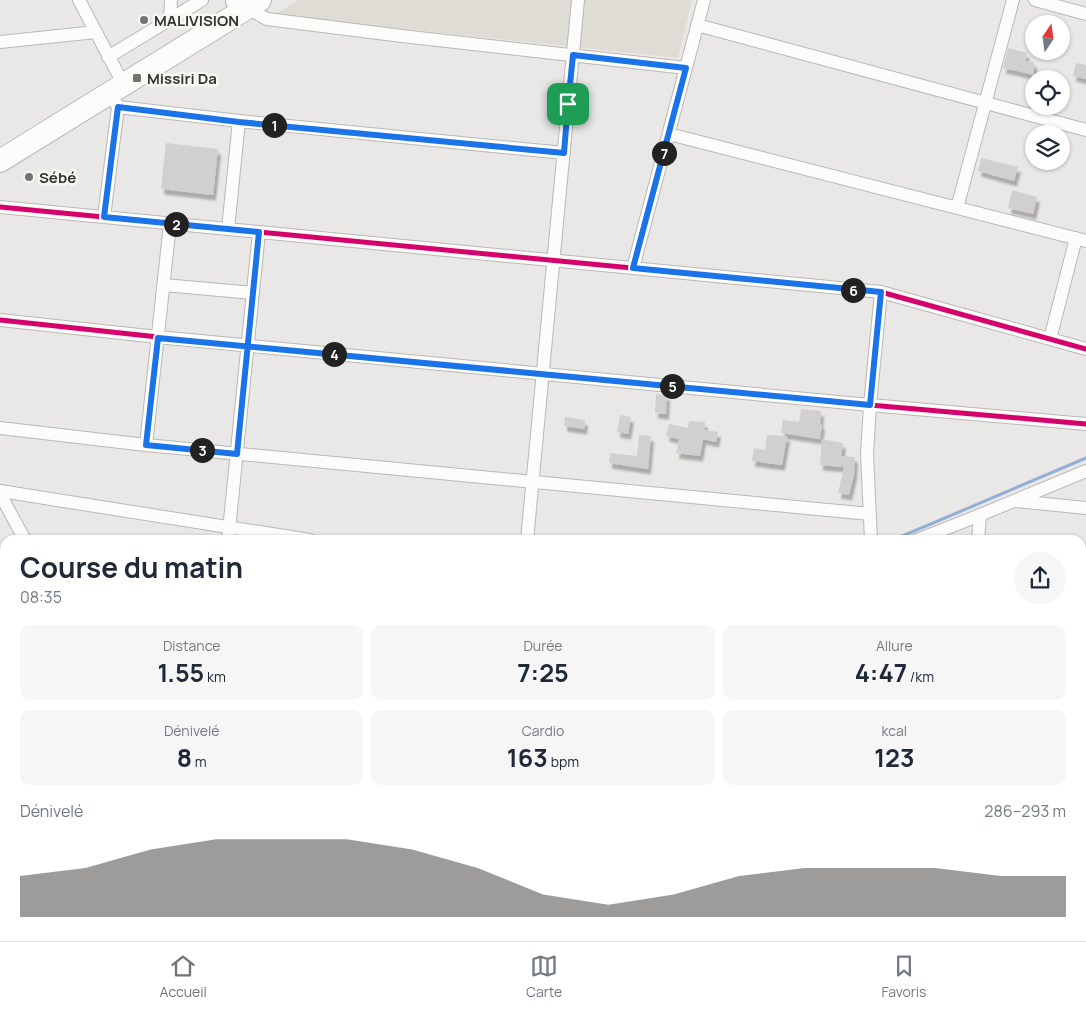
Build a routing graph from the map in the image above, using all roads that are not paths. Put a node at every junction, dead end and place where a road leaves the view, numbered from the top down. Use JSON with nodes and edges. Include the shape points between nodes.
{"nodes":[{"id":1,"x":171,"y":0,"type":"edge"},
{"id":2,"x":202,"y":0,"type":"edge"},
{"id":3,"x":578,"y":0,"type":"edge"},
{"id":4,"x":704,"y":0,"type":"edge"},
{"id":5,"x":1014,"y":0,"type":"edge"},
{"id":6,"x":1035,"y":0,"type":"edge"},
{"id":7,"x":241,"y":2,"type":"edge"},
{"id":8,"x":82,"y":3,"type":"edge"},
{"id":9,"x":1086,"y":14,"type":"edge"},
{"id":10,"x":170,"y":19,"type":"junction"},
{"id":11,"x":697,"y":25,"type":"junction"},
{"id":12,"x":96,"y":32,"type":"junction"},
{"id":13,"x":0,"y":42,"type":"edge"},
{"id":14,"x":573,"y":55,"type":"junction"},
{"id":15,"x":686,"y":68,"type":"junction"},
{"id":16,"x":113,"y":83,"type":"junction"},
{"id":17,"x":985,"y":103,"type":"junction"},
{"id":18,"x":239,"y":122,"type":"junction"},
{"id":19,"x":1086,"y":130,"type":"edge"},
{"id":20,"x":669,"y":134,"type":"junction"},
{"id":21,"x":0,"y":148,"type":"edge"},
{"id":22,"x":564,"y":153,"type":"junction"},
{"id":23,"x":0,"y":162,"type":"edge"},
{"id":24,"x":0,"y":207,"type":"edge"},
{"id":25,"x":957,"y":208,"type":"junction"},
{"id":26,"x":104,"y":217,"type":"junction"},
{"id":27,"x":170,"y":224,"type":"junction"},
{"id":28,"x":228,"y":229,"type":"junction"},
{"id":29,"x":259,"y":232,"type":"junction"},
{"id":30,"x":1081,"y":240,"type":"edge"},
{"id":31,"x":554,"y":261,"type":"junction"},
{"id":32,"x":633,"y":268,"type":"junction"},
{"id":33,"x":164,"y":285,"type":"junction"},
{"id":34,"x":881,"y":292,"type":"junction"},
{"id":35,"x":253,"y":293,"type":"junction"},
{"id":36,"x":0,"y":320,"type":"edge"},
{"id":37,"x":158,"y":338,"type":"junction"},
{"id":38,"x":1050,"y":339,"type":"junction"},
{"id":39,"x":247,"y":346,"type":"junction"},
{"id":40,"x":1086,"y":349,"type":"edge"},
{"id":41,"x":543,"y":374,"type":"junction"},
{"id":42,"x":870,"y":405,"type":"junction"},
{"id":43,"x":1086,"y":424,"type":"edge"},
{"id":44,"x":0,"y":428,"type":"edge"},
{"id":45,"x":146,"y":445,"type":"junction"},
{"id":46,"x":237,"y":454,"type":"junction"},
{"id":47,"x":1086,"y":471,"type":"edge"},
{"id":48,"x":532,"y":482,"type":"junction"},
{"id":49,"x":0,"y":493,"type":"edge"},
{"id":50,"x":1015,"y":500,"type":"junction"},
{"id":51,"x":1086,"y":508,"type":"edge"},
{"id":52,"x":870,"y":514,"type":"junction"},
{"id":53,"x":980,"y":515,"type":"junction"},
{"id":54,"x":229,"y":534,"type":"edge"},
{"id":55,"x":22,"y":535,"type":"edge"},
{"id":56,"x":242,"y":535,"type":"edge"},
{"id":57,"x":527,"y":535,"type":"edge"},
{"id":58,"x":871,"y":535,"type":"edge"},
{"id":59,"x":929,"y":535,"type":"edge"},
{"id":60,"x":978,"y":535,"type":"edge"}],
"edges":[{"from":1,"to":10,"type":"street"},
{"from":2,"to":10,"type":"street"},
{"from":3,"to":14,"type":"street"},
{"from":4,"to":11,"type":"street"},
{"from":5,"to":17,"type":"street"},
{"from":6,"to":9,"type":"street"},
{"from":7,"to":14,"type":"street","via":[[267,19]]},
{"from":7,"to":16,"type":"highway"},
{"from":8,"to":12,"type":"street"},
{"from":10,"to":16,"type":"street"},
{"from":11,"to":15,"type":"street"},
{"from":11,"to":17,"type":"street"},
{"from":12,"to":13,"type":"street"},
{"from":12,"to":16,"type":"street"},
{"from":14,"to":15,"type":"street"},
{"from":14,"to":22,"type":"street"},
{"from":15,"to":20,"type":"street"},
{"from":16,"to":18,"type":"street"},
{"from":16,"to":21,"type":"highway"},
{"from":16,"to":23,"type":"highway"},
{"from":16,"to":26,"type":"street"},
{"from":17,"to":19,"type":"street"},
{"from":17,"to":25,"type":"street"},
{"from":18,"to":22,"type":"street"},
{"from":18,"to":28,"type":"street"},
{"from":20,"to":25,"type":"street"},
{"from":20,"to":32,"type":"street"},
{"from":22,"to":31,"type":"street"},
{"from":24,"to":26,"type":"street"},
{"from":25,"to":30,"type":"street"},
{"from":26,"to":27,"type":"street"},
{"from":27,"to":28,"type":"street"},
{"from":27,"to":33,"type":"street"},
{"from":28,"to":29,"type":"street"},
{"from":29,"to":31,"type":"street"},
{"from":29,"to":35,"type":"street"},
{"from":30,"to":38,"type":"street"},
{"from":31,"to":32,"type":"street"},
{"from":31,"to":41,"type":"street"},
{"from":32,"to":34,"type":"street"},
{"from":33,"to":35,"type":"street"},
{"from":33,"to":37,"type":"street"},
{"from":34,"to":38,"type":"street"},
{"from":34,"to":42,"type":"street"},
{"from":35,"to":39,"type":"street"},
{"from":36,"to":37,"type":"street"},
{"from":37,"to":39,"type":"street"},
{"from":37,"to":45,"type":"street"},
{"from":38,"to":40,"type":"street"},
{"from":39,"to":41,"type":"street"},
{"from":39,"to":46,"type":"street"},
{"from":41,"to":42,"type":"street"},
{"from":41,"to":48,"type":"street"},
{"from":42,"to":43,"type":"street"},
{"from":42,"to":52,"type":"street","via":[[867,454]]},
{"from":44,"to":45,"type":"street"},
{"from":45,"to":46,"type":"street"},
{"from":46,"to":48,"type":"street"},
{"from":46,"to":54,"type":"street"},
{"from":47,"to":50,"type":"street"},
{"from":48,"to":52,"type":"street"},
{"from":48,"to":57,"type":"street"},
{"from":49,"to":54,"type":"street"},
{"from":49,"to":55,"type":"street"},
{"from":50,"to":51,"type":"street"},
{"from":50,"to":53,"type":"street"},
{"from":52,"to":58,"type":"street"},
{"from":53,"to":59,"type":"street"},
{"from":53,"to":60,"type":"street"},
{"from":54,"to":56,"type":"street"}]}
